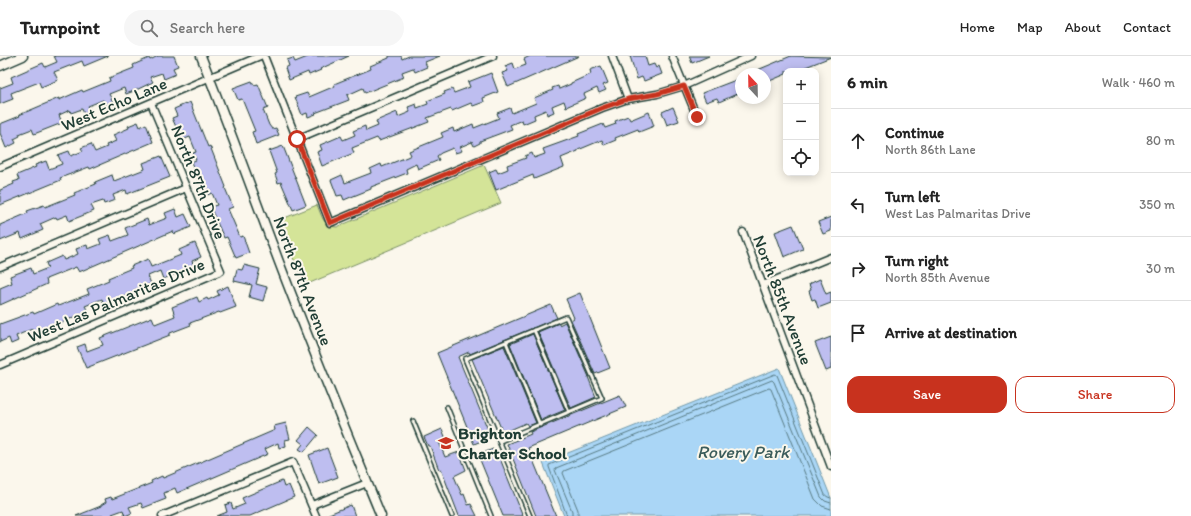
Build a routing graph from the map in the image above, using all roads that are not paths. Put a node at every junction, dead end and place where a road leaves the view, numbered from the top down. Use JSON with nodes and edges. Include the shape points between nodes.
{"nodes":[{"id":1,"x":23,"y":56,"type":"edge"},
{"id":2,"x":201,"y":56,"type":"edge"},
{"id":3,"x":260,"y":56,"type":"edge"},
{"id":4,"x":264,"y":56,"type":"edge"},
{"id":5,"x":493,"y":56,"type":"edge"},
{"id":6,"x":612,"y":56,"type":"edge"},
{"id":7,"x":672,"y":56,"type":"edge"},
{"id":8,"x":751,"y":56,"type":"edge"},
{"id":9,"x":0,"y":66,"type":"edge"},
{"id":10,"x":210,"y":78,"type":"junction"},
{"id":11,"x":684,"y":86,"type":"junction"},
{"id":12,"x":628,"y":99,"type":"junction"},
{"id":13,"x":151,"y":103,"type":"junction"},
{"id":14,"x":697,"y":117,"type":"dead end"},
{"id":15,"x":297,"y":139,"type":"junction"},
{"id":16,"x":0,"y":167,"type":"edge"},
{"id":17,"x":186,"y":188,"type":"junction"},
{"id":18,"x":743,"y":232,"type":"dead end"},
{"id":19,"x":831,"y":258,"type":"edge"},
{"id":20,"x":0,"y":266,"type":"edge"},
{"id":21,"x":221,"y":271,"type":"joint"},
{"id":22,"x":762,"y":285,"type":"junction"},
{"id":23,"x":534,"y":330,"type":"junction"},
{"id":24,"x":506,"y":342,"type":"junction"},
{"id":25,"x":0,"y":365,"type":"edge"},
{"id":26,"x":447,"y":407,"type":"dead end"},
{"id":27,"x":569,"y":412,"type":"junction"},
{"id":28,"x":413,"y":421,"type":"dead end"},
{"id":29,"x":540,"y":424,"type":"junction"},
{"id":30,"x":500,"y":441,"type":"junction"},
{"id":31,"x":831,"y":468,"type":"edge"},
{"id":32,"x":367,"y":483,"type":"junction"},
{"id":33,"x":312,"y":505,"type":"junction"},
{"id":34,"x":162,"y":516,"type":"edge"},
{"id":35,"x":316,"y":516,"type":"edge"},
{"id":36,"x":381,"y":516,"type":"edge"},
{"id":37,"x":452,"y":516,"type":"edge"},
{"id":38,"x":491,"y":516,"type":"edge"},
{"id":39,"x":530,"y":516,"type":"edge"}],
"edges":[{"from":1,"to":9,"type":"street"},
{"from":2,"to":10,"type":"street","name":"North 87th Avenue"},
{"from":3,"to":10,"type":"street","name":"West Echo Lane"},
{"from":4,"to":15,"type":"street"},
{"from":5,"to":15,"type":"street"},
{"from":6,"to":12,"type":"street"},
{"from":7,"to":11,"type":"street"},
{"from":8,"to":11,"type":"street"},
{"from":10,"to":13,"type":"street","name":"West Echo Lane"},
{"from":10,"to":32,"type":"street","name":"North 87th Avenue","via":[[324,378]]},
{"from":11,"to":12,"type":"street"},
{"from":11,"to":14,"type":"street"},
{"from":12,"to":15,"type":"street","via":[[330,223]]},
{"from":13,"to":16,"type":"street","name":"West Echo Lane"},
{"from":13,"to":17,"type":"street","name":"North 87th Drive"},
{"from":17,"to":20,"type":"street"},
{"from":17,"to":21,"type":"street","name":"North 87th Drive"},
{"from":18,"to":22,"type":"street","name":"North 85th Avenue"},
{"from":19,"to":22,"type":"street"},
{"from":21,"to":25,"type":"street","name":"West Las Palmaritas Drive"},
{"from":22,"to":31,"type":"street","name":"North 85th Avenue"},
{"from":23,"to":24,"type":"lane"},
{"from":23,"to":27,"type":"lane"},
{"from":23,"to":27,"type":"lane","via":[[566,317],[602,398]]},
{"from":24,"to":29,"type":"lane"},
{"from":24,"to":30,"type":"lane","via":[[465,359]]},
{"from":26,"to":38,"type":"lane"},
{"from":27,"to":29,"type":"lane"},
{"from":28,"to":37,"type":"lane"},
{"from":29,"to":30,"type":"lane"},
{"from":30,"to":39,"type":"lane"},
{"from":32,"to":33,"type":"street"},
{"from":32,"to":36,"type":"street","name":"North 87th Avenue"},
{"from":33,"to":34,"type":"street","via":[[293,462]]},
{"from":33,"to":35,"type":"street"}]}
